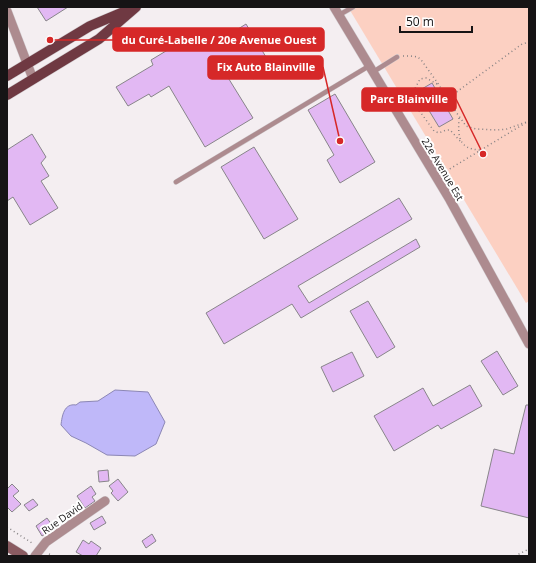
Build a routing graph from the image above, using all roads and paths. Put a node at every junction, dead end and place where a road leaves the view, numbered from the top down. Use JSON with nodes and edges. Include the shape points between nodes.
{"nodes":[{"id":1,"x":136,"y":7,"type":"edge"},
{"id":2,"x":353,"y":7,"type":"edge"},
{"id":3,"x":7,"y":11,"type":"edge"},
{"id":4,"x":336,"y":11,"type":"edge"},
{"id":5,"x":529,"y":42,"type":"edge"},
{"id":6,"x":397,"y":57,"type":"joint"},
{"id":7,"x":27,"y":64,"type":"junction"},
{"id":8,"x":371,"y":69,"type":"junction"},
{"id":9,"x":7,"y":76,"type":"edge"},
{"id":10,"x":33,"y":79,"type":"junction"},
{"id":11,"x":439,"y":85,"type":"junction"},
{"id":12,"x":7,"y":95,"type":"edge"},
{"id":13,"x":447,"y":100,"type":"junction"},
{"id":14,"x":460,"y":118,"type":"junction"},
{"id":15,"x":529,"y":121,"type":"edge"},
{"id":16,"x":461,"y":142,"type":"junction"},
{"id":17,"x":482,"y":150,"type":"junction"},
{"id":18,"x":436,"y":178,"type":"junction"},
{"id":19,"x":176,"y":182,"type":"dead end"},
{"id":20,"x":529,"y":344,"type":"edge"},
{"id":21,"x":105,"y":501,"type":"dead end"},
{"id":22,"x":7,"y":527,"type":"edge"},
{"id":23,"x":35,"y":545,"type":"dead end"},
{"id":24,"x":7,"y":546,"type":"edge"},
{"id":25,"x":529,"y":549,"type":"edge"},
{"id":26,"x":23,"y":556,"type":"edge"},
{"id":27,"x":35,"y":556,"type":"edge"},
{"id":28,"x":515,"y":556,"type":"edge"}],
"edges":[{"from":1,"to":7,"type":"main road","via":[[90,26]]},
{"from":1,"to":10,"type":"main road","via":[[99,39]]},
{"from":2,"to":4,"type":"lane"},
{"from":3,"to":7,"type":"street"},
{"from":4,"to":8,"type":"street","name":"22e Avenue Est"},
{"from":5,"to":13,"type":"path","via":[[522,44]]},
{"from":6,"to":8,"type":"lane"},
{"from":6,"to":11,"type":"path","via":[[418,57]]},
{"from":7,"to":9,"type":"main road"},
{"from":7,"to":10,"type":"street"},
{"from":8,"to":18,"type":"street","name":"22e Avenue Est"},
{"from":8,"to":19,"type":"lane"},
{"from":10,"to":12,"type":"main road"},
{"from":11,"to":13,"type":"path"},
{"from":11,"to":16,"type":"path","via":[[426,78],[420,79],[410,96],[412,105],[422,113],[434,131],[450,130]]},
{"from":13,"to":14,"type":"path"},
{"from":14,"to":15,"type":"path","via":[[466,126],[496,130]]},
{"from":14,"to":16,"type":"path"},
{"from":15,"to":17,"type":"path"},
{"from":16,"to":17,"type":"path","via":[[468,148]]},
{"from":17,"to":18,"type":"path"},
{"from":18,"to":20,"type":"street","name":"22e Avenue Est"},
{"from":21,"to":27,"type":"street","name":"Rue David","via":[[46,542]]},
{"from":22,"to":23,"type":"path"},
{"from":24,"to":26,"type":"street"},
{"from":25,"to":28,"type":"path"}]}
